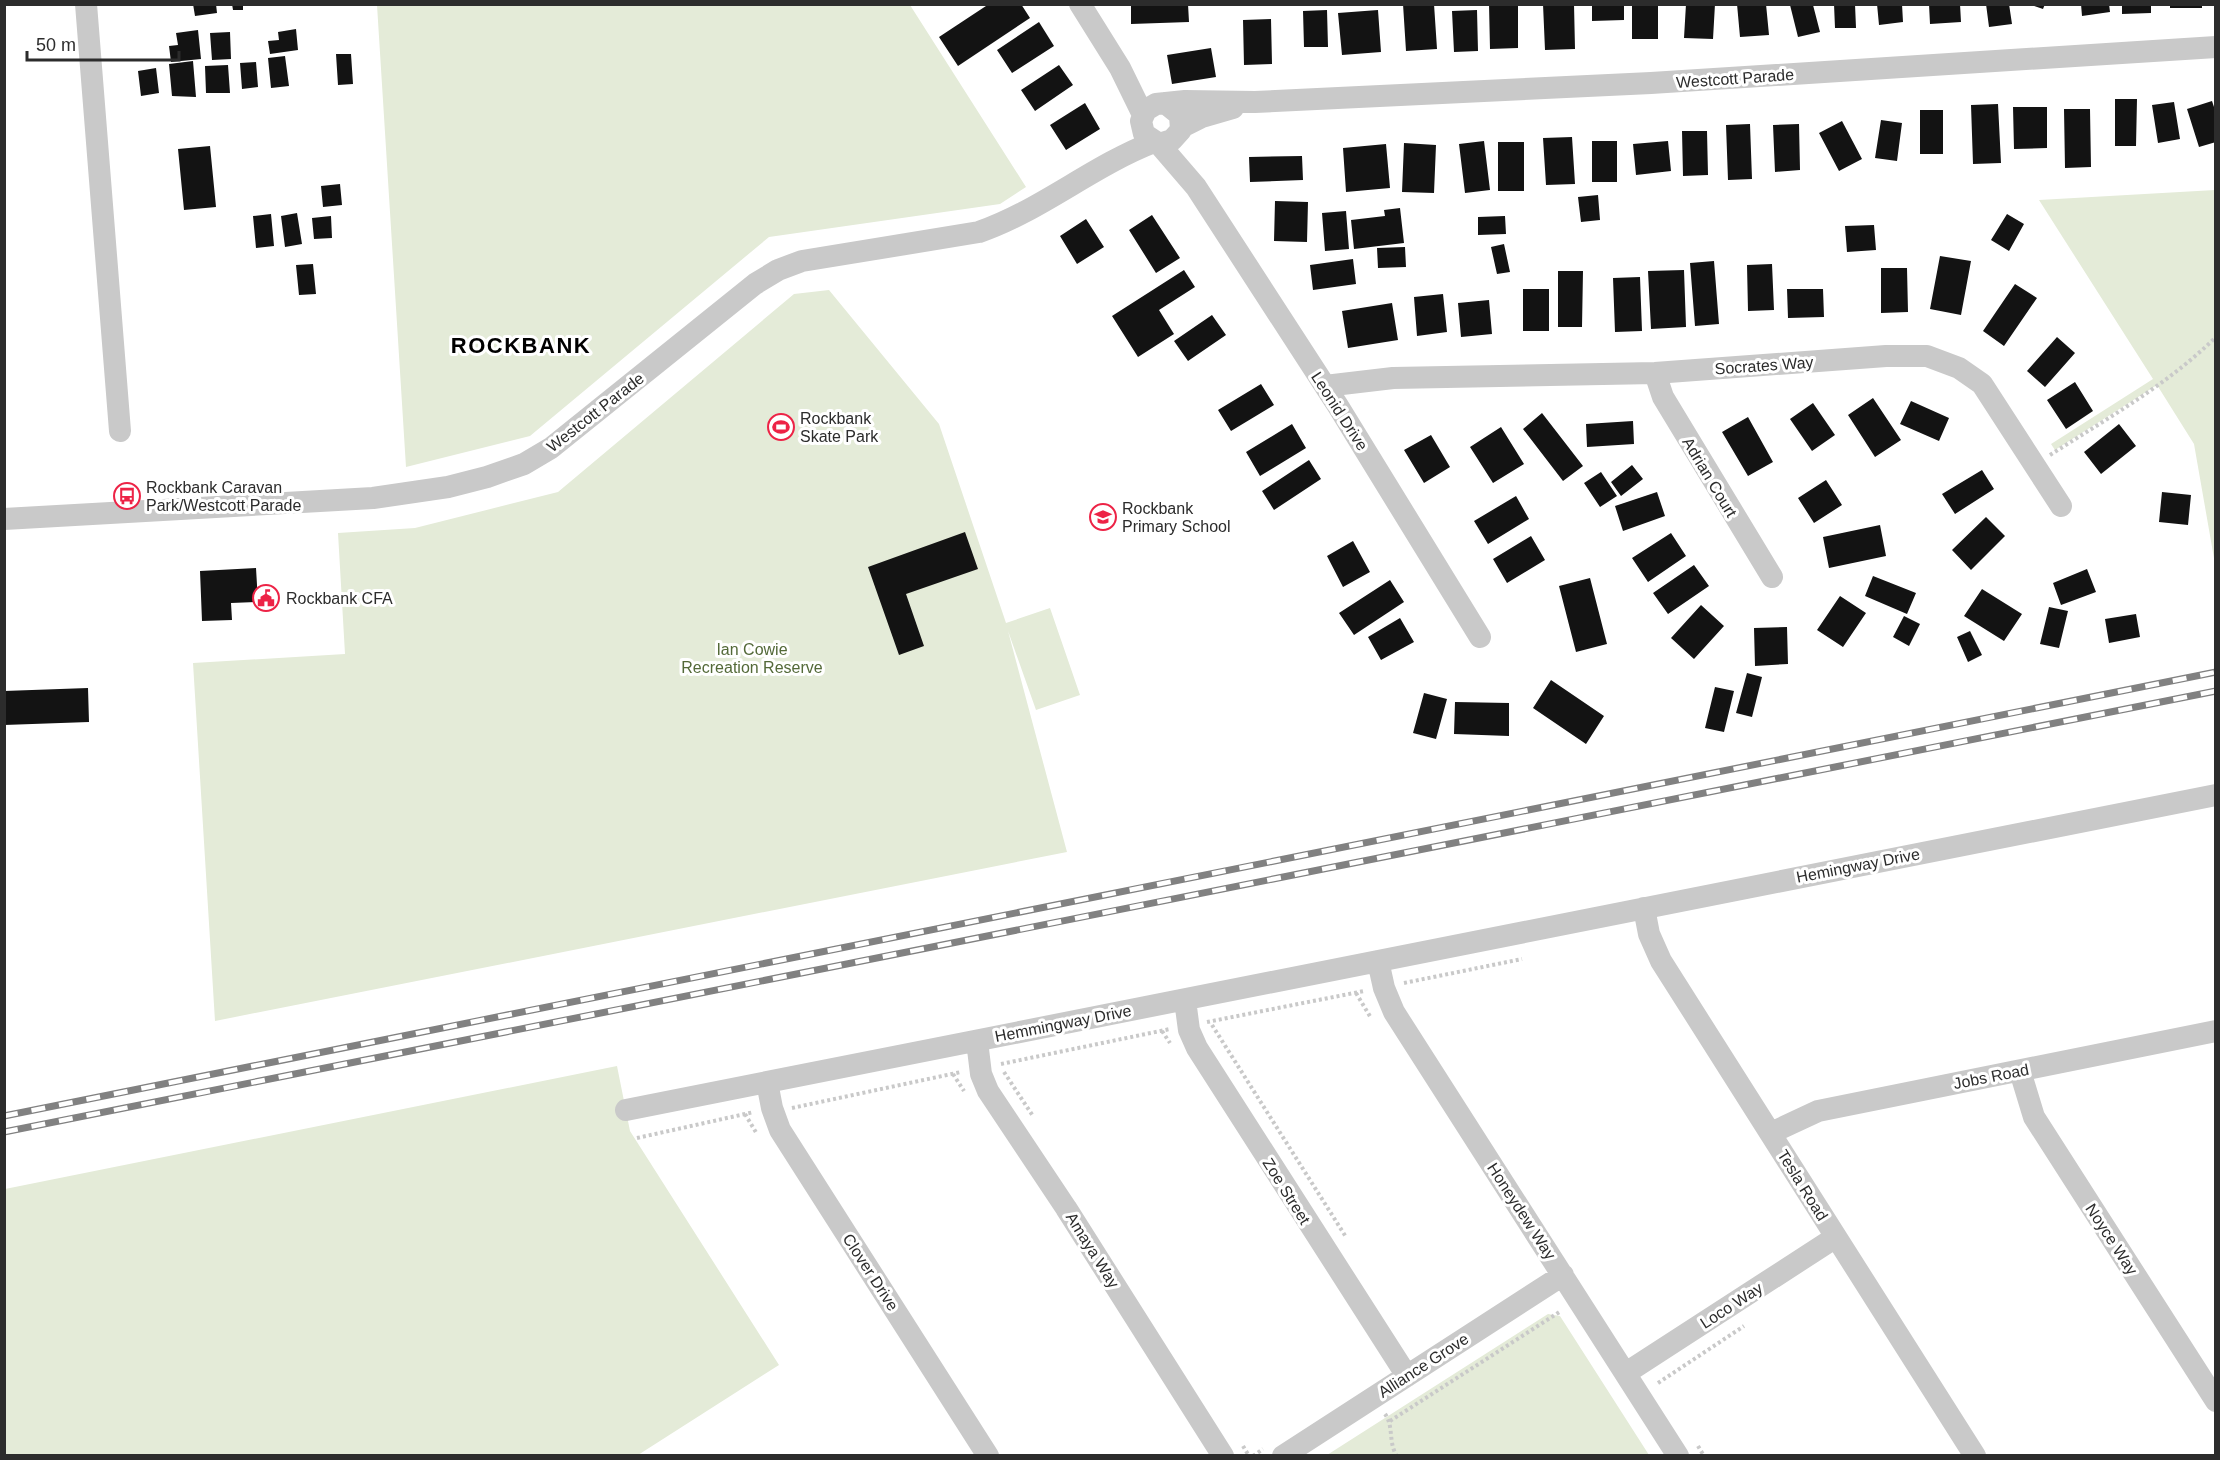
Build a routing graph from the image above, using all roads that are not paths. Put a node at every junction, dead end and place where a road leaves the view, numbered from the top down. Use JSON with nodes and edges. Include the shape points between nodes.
{"nodes":[{"id":1,"x":86,"y":4,"type":"edge"},
{"id":2,"x":1080,"y":4,"type":"edge"},
{"id":3,"x":2216,"y":46,"type":"edge"},
{"id":4,"x":1120,"y":68,"type":"junction"},
{"id":5,"x":1255,"y":102,"type":"junction"},
{"id":6,"x":1164,"y":103,"type":"junction"},
{"id":7,"x":1142,"y":118,"type":"junction"},
{"id":8,"x":1181,"y":128,"type":"junction"},
{"id":9,"x":1156,"y":143,"type":"junction"},
{"id":10,"x":1101,"y":165,"type":"junction"},
{"id":11,"x":1196,"y":187,"type":"junction"},
{"id":12,"x":1655,"y":373,"type":"junction"},
{"id":13,"x":1393,"y":378,"type":"junction"},
{"id":14,"x":1325,"y":386,"type":"junction"},
{"id":15,"x":1338,"y":406,"type":"junction"},
{"id":16,"x":120,"y":431,"type":"dead end"},
{"id":17,"x":2061,"y":506,"type":"dead end"},
{"id":18,"x":4,"y":519,"type":"edge"},
{"id":19,"x":1772,"y":578,"type":"dead end"},
{"id":20,"x":1480,"y":637,"type":"dead end"},
{"id":21,"x":2216,"y":795,"type":"edge"},
{"id":22,"x":1644,"y":908,"type":"junction"},
{"id":23,"x":1500,"y":937,"type":"joint"},
{"id":24,"x":1378,"y":961,"type":"junction"},
{"id":25,"x":1185,"y":1000,"type":"junction"},
{"id":26,"x":2216,"y":1031,"type":"edge"},
{"id":27,"x":977,"y":1041,"type":"junction"},
{"id":28,"x":2020,"y":1071,"type":"junction"},
{"id":29,"x":767,"y":1082,"type":"junction"},
{"id":30,"x":626,"y":1110,"type":"dead end"},
{"id":31,"x":1771,"y":1134,"type":"junction"},
{"id":32,"x":1836,"y":1237,"type":"junction"},
{"id":33,"x":1563,"y":1275,"type":"junction"},
{"id":34,"x":1626,"y":1373,"type":"junction"},
{"id":35,"x":1407,"y":1376,"type":"junction"},
{"id":36,"x":2216,"y":1401,"type":"edge"},
{"id":37,"x":988,"y":1455,"type":"edge"},
{"id":38,"x":1223,"y":1455,"type":"edge"},
{"id":39,"x":1282,"y":1455,"type":"edge"},
{"id":40,"x":1678,"y":1455,"type":"edge"},
{"id":41,"x":1975,"y":1455,"type":"edge"}],
"edges":[{"from":1,"to":16,"type":"street"},
{"from":2,"to":4,"type":"street"},
{"from":3,"to":5,"type":"street","name":"Westcott Parade","via":[[1651,83]]},
{"from":4,"to":6,"type":"street"},
{"from":4,"to":7,"type":"street"},
{"from":5,"to":6,"type":"street","name":"Westcott Parade"},
{"from":5,"to":8,"type":"street","name":"Westcott Parade","via":[[1202,117]]},
{"from":6,"to":7,"type":"street","via":[[1151,106]]},
{"from":6,"to":8,"type":"street","via":[[1180,115]]},
{"from":7,"to":9,"type":"street","via":[[1144,134]]},
{"from":7,"to":10,"type":"street","name":"Westcott Parade","via":[[1134,134]]},
{"from":8,"to":9,"type":"street","via":[[1172,140]]},
{"from":8,"to":11,"type":"street","name":"Leonid Drive"},
{"from":9,"to":10,"type":"street","name":"Westcott Parade"},
{"from":9,"to":11,"type":"street","name":"Leonid Drive"},
{"from":10,"to":18,"type":"street","name":"Westcott Parade","via":[[1041,204],[979,232],[802,261],[778,270],[729,304],[567,436],[524,464],[487,477],[373,498]]},
{"from":11,"to":14,"type":"street","name":"Leonid Drive"},
{"from":12,"to":13,"type":"street","name":"Socrates Way"},
{"from":12,"to":17,"type":"street","name":"Socrates Way","via":[[1927,356],[1959,368],[1982,384]]},
{"from":12,"to":19,"type":"street","name":"Adrian Court","via":[[1663,397]]},
{"from":13,"to":14,"type":"street","name":"Socrates Way"},
{"from":13,"to":15,"type":"street","name":"Socrates Way","via":[[1388,385],[1353,396]]},
{"from":14,"to":15,"type":"street","name":"Leonid Drive"},
{"from":15,"to":20,"type":"street","name":"Leonid Drive"},
{"from":21,"to":22,"type":"street","name":"Hemingway Drive"},
{"from":22,"to":23,"type":"street","name":"Hemingway Drive"},
{"from":22,"to":31,"type":"street","name":"Tesla Road","via":[[1649,934],[1661,961]]},
{"from":23,"to":24,"type":"street","name":"Hemmingway Drive"},
{"from":24,"to":25,"type":"street","name":"Hemmingway Drive"},
{"from":24,"to":33,"type":"street","name":"Honeydew Way","via":[[1394,1012]]},
{"from":25,"to":27,"type":"street","name":"Hemmingway Drive"},
{"from":25,"to":35,"type":"street","name":"Zoe Street","via":[[1199,1023],[1197,1048]]},
{"from":26,"to":28,"type":"street","name":"Jobs Road"},
{"from":27,"to":29,"type":"street","name":"Hemmingway Drive"},
{"from":27,"to":38,"type":"street","name":"Amaya Way","via":[[988,1091]]},
{"from":28,"to":31,"type":"street","name":"Jobs Road","via":[[1818,1111]]},
{"from":28,"to":36,"type":"street","name":"Noyce Way","via":[[2034,1117]]},
{"from":29,"to":30,"type":"street","name":"Hemmingway Drive"},
{"from":29,"to":37,"type":"street","name":"Clover Drive","via":[[782,1108],[780,1130]]},
{"from":31,"to":32,"type":"street","name":"Tesla Road"},
{"from":32,"to":34,"type":"street","name":"Loco Way"},
{"from":32,"to":41,"type":"street","name":"Tesla Road"},
{"from":33,"to":34,"type":"street","name":"Honeydew Way"},
{"from":33,"to":35,"type":"street","name":"Alliance Grove"},
{"from":34,"to":40,"type":"street","name":"Honeydew Way"},
{"from":35,"to":39,"type":"street","name":"Alliance Grove"}]}
